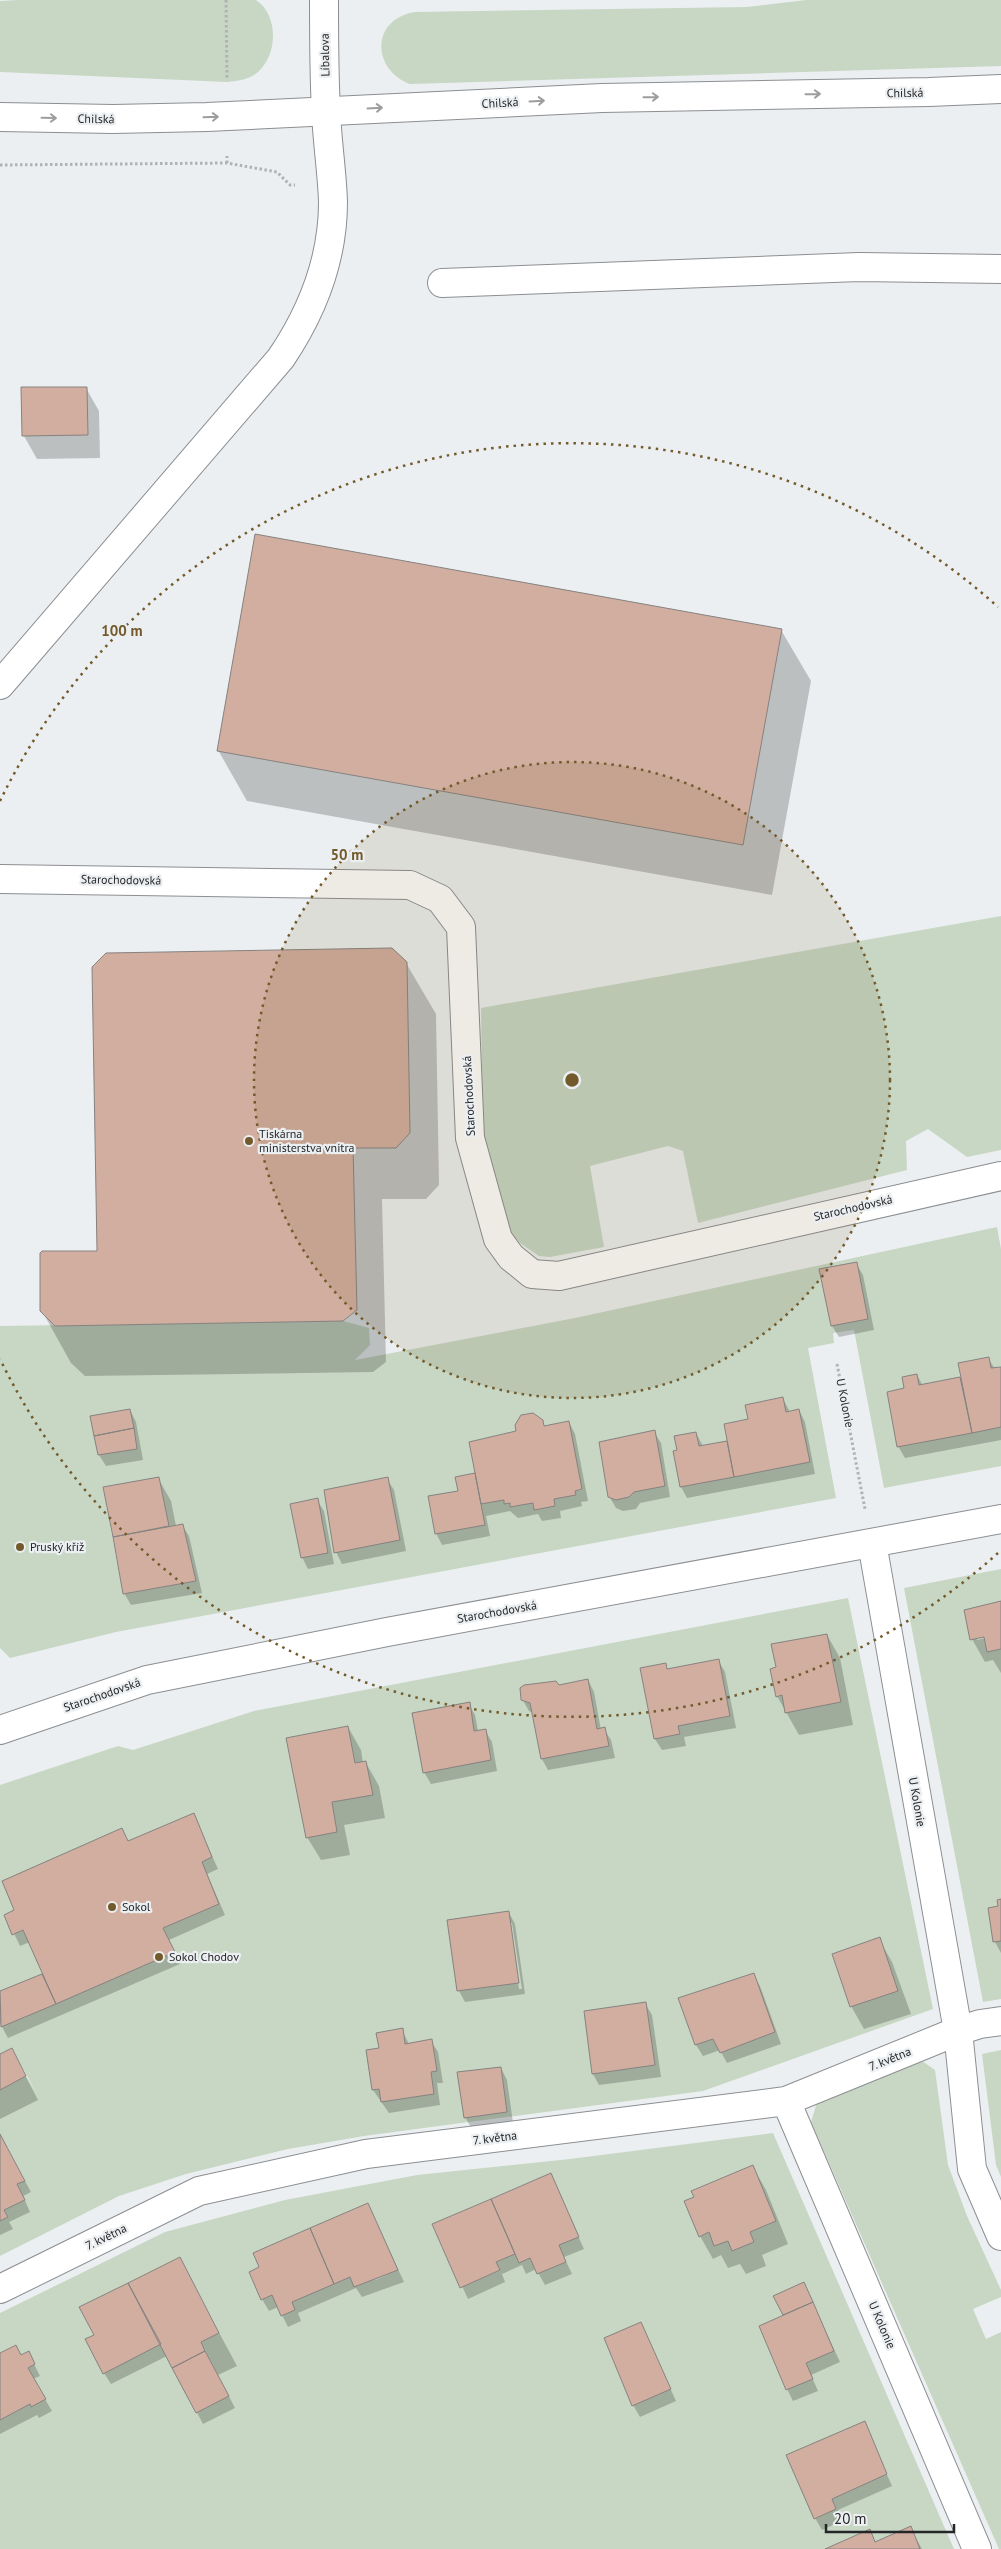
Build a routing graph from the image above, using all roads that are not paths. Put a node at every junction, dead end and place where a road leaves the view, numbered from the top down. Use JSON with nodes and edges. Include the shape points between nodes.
{"nodes":[{"id":1,"x":324,"y":0,"type":"edge"},
{"id":2,"x":1001,"y":88,"type":"edge"},
{"id":3,"x":929,"y":92,"type":"junction"},
{"id":4,"x":1001,"y":102,"type":"edge"},
{"id":5,"x":326,"y":110,"type":"junction"},
{"id":6,"x":0,"y":117,"type":"edge"},
{"id":7,"x":1001,"y":269,"type":"edge"},
{"id":8,"x":442,"y":283,"type":"dead end"},
{"id":9,"x":0,"y":684,"type":"edge"},
{"id":10,"x":0,"y":879,"type":"edge"},
{"id":11,"x":1001,"y":1176,"type":"edge"},
{"id":12,"x":1001,"y":1519,"type":"edge"},
{"id":13,"x":872,"y":1543,"type":"junction"},
{"id":14,"x":0,"y":1730,"type":"edge"},
{"id":15,"x":1001,"y":2020,"type":"edge"},
{"id":16,"x":958,"y":2031,"type":"junction"},
{"id":17,"x":786,"y":2100,"type":"junction"},
{"id":18,"x":1001,"y":2236,"type":"edge"},
{"id":19,"x":0,"y":2289,"type":"edge"},
{"id":20,"x":977,"y":2549,"type":"edge"}],
"edges":[{"from":1,"to":5,"type":"street","name":"Líbalova"},
{"from":2,"to":3,"type":"street","name":"Chilská"},
{"from":3,"to":4,"type":"street"},
{"from":5,"to":3,"type":"street","name":"Chilská","one_way":true,"via":[[602,98]]},
{"from":6,"to":5,"type":"street","name":"Chilská","one_way":true,"via":[[122,119]]},
{"from":5,"to":9,"type":"street","name":"Líbalova","via":[[332,225],[317,294],[301,328],[281,358]]},
{"from":7,"to":8,"type":"street","via":[[859,267]]},
{"from":10,"to":11,"type":"street","name":"Starochodovská","via":[[410,885],[440,899],[461,927],[470,1138],[498,1239],[511,1257],[532,1274],[559,1276]]},
{"from":12,"to":13,"type":"street","name":"Starochodovská"},
{"from":13,"to":14,"type":"street","name":"Starochodovská","via":[[387,1632],[147,1680]]},
{"from":13,"to":16,"type":"street","name":"U Kolonie"},
{"from":15,"to":16,"type":"street","name":"7. května"},
{"from":16,"to":17,"type":"street","name":"7. května"},
{"from":16,"to":18,"type":"street","name":"U Kolonie","via":[[972,2169]]},
{"from":17,"to":19,"type":"street","name":"7. května","via":[[366,2154],[199,2190]]},
{"from":17,"to":20,"type":"street","name":"U Kolonie"}]}
